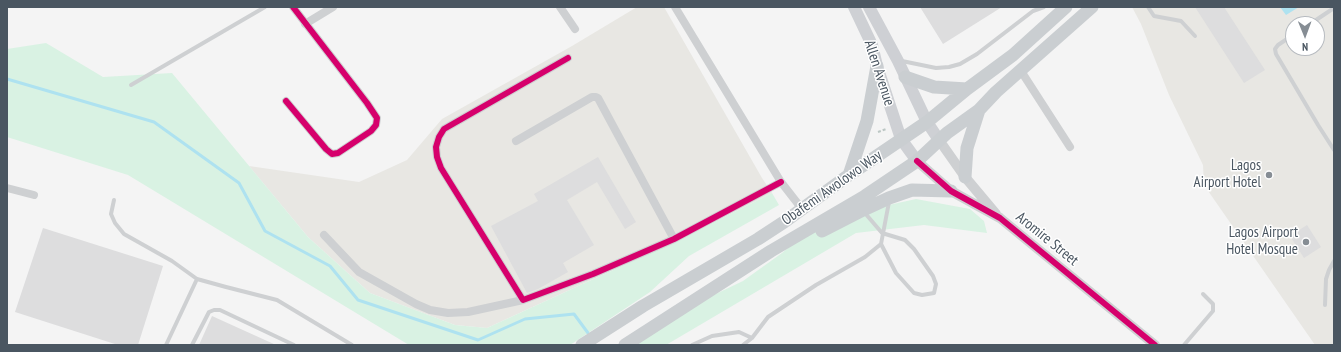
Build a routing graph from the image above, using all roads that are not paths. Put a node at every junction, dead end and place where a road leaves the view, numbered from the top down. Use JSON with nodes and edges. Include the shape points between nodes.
{"nodes":[{"id":1,"x":265,"y":7,"type":"edge"},
{"id":2,"x":293,"y":7,"type":"edge"},
{"id":3,"x":333,"y":7,"type":"edge"},
{"id":4,"x":560,"y":7,"type":"edge"},
{"id":5,"x":675,"y":7,"type":"edge"},
{"id":6,"x":854,"y":7,"type":"edge"},
{"id":7,"x":869,"y":7,"type":"edge"},
{"id":8,"x":1044,"y":7,"type":"edge"},
{"id":9,"x":1092,"y":7,"type":"edge"},
{"id":10,"x":1148,"y":7,"type":"edge"},
{"id":11,"x":1062,"y":8,"type":"edge"},
{"id":12,"x":1334,"y":8,"type":"edge"},
{"id":13,"x":1322,"y":16,"type":"edge"},
{"id":14,"x":305,"y":24,"type":"junction"},
{"id":15,"x":574,"y":30,"type":"dead end"},
{"id":16,"x":1195,"y":36,"type":"dead end"},
{"id":17,"x":1285,"y":40,"type":"edge"},
{"id":18,"x":568,"y":58,"type":"dead end"},
{"id":19,"x":898,"y":61,"type":"junction"},
{"id":20,"x":877,"y":66,"type":"junction"},
{"id":21,"x":1021,"y":71,"type":"junction"},
{"id":22,"x":905,"y":77,"type":"junction"},
{"id":23,"x":131,"y":85,"type":"dead end"},
{"id":24,"x":967,"y":89,"type":"junction"},
{"id":25,"x":286,"y":101,"type":"dead end"},
{"id":26,"x":979,"y":110,"type":"junction"},
{"id":27,"x":927,"y":122,"type":"junction"},
{"id":28,"x":901,"y":139,"type":"junction"},
{"id":29,"x":939,"y":140,"type":"junction"},
{"id":30,"x":516,"y":141,"type":"dead end"},
{"id":31,"x":1070,"y":147,"type":"dead end"},
{"id":32,"x":1334,"y":150,"type":"edge"},
{"id":33,"x":917,"y":161,"type":"junction"},
{"id":34,"x":848,"y":175,"type":"junction"},
{"id":35,"x":965,"y":177,"type":"junction"},
{"id":36,"x":781,"y":182,"type":"junction"},
{"id":37,"x":7,"y":188,"type":"edge"},
{"id":38,"x":951,"y":191,"type":"junction"},
{"id":39,"x":34,"y":195,"type":"dead end"},
{"id":40,"x":889,"y":198,"type":"junction"},
{"id":41,"x":114,"y":200,"type":"dead end"},
{"id":42,"x":802,"y":209,"type":"junction"},
{"id":43,"x":862,"y":210,"type":"junction"},
{"id":44,"x":1000,"y":218,"type":"junction"},
{"id":45,"x":882,"y":233,"type":"junction"},
{"id":46,"x":324,"y":235,"type":"dead end"},
{"id":47,"x":674,"y":239,"type":"junction"},
{"id":48,"x":881,"y":244,"type":"junction"},
{"id":49,"x":1334,"y":261,"type":"edge"},
{"id":50,"x":733,"y":276,"type":"junction"},
{"id":51,"x":197,"y":279,"type":"junction"},
{"id":52,"x":1203,"y":294,"type":"dead end"},
{"id":53,"x":523,"y":300,"type":"junction"},
{"id":54,"x":1325,"y":305,"type":"dead end"},
{"id":55,"x":752,"y":338,"type":"junction"},
{"id":56,"x":166,"y":345,"type":"edge"},
{"id":57,"x":192,"y":345,"type":"edge"},
{"id":58,"x":294,"y":345,"type":"edge"},
{"id":59,"x":352,"y":345,"type":"edge"},
{"id":60,"x":582,"y":345,"type":"edge"},
{"id":61,"x":625,"y":345,"type":"edge"},
{"id":62,"x":692,"y":345,"type":"edge"},
{"id":63,"x":743,"y":345,"type":"edge"},
{"id":64,"x":1156,"y":345,"type":"edge"},
{"id":65,"x":1184,"y":345,"type":"edge"}],
"edges":[{"from":1,"to":23,"type":"lane"},
{"from":2,"to":14,"type":"street"},
{"from":3,"to":14,"type":"street"},
{"from":4,"to":15,"type":"street"},
{"from":5,"to":36,"type":"street"},
{"from":6,"to":20,"type":"main road","name":"Allen Avenue","via":[[872,45]]},
{"from":7,"to":19,"type":"main road","name":"Allen Avenue"},
{"from":8,"to":19,"type":"lane","via":[[1033,11],[960,64],[936,68]]},
{"from":9,"to":21,"type":"main road","name":"Obafemi Awolowo Way"},
{"from":10,"to":16,"type":"lane","via":[[1154,16],[1182,21]]},
{"from":11,"to":24,"type":"main road","name":"Obafemi Awolowo Way","via":[[1013,55]]},
{"from":12,"to":13,"type":"lane"},
{"from":14,"to":25,"type":"street","via":[[367,103],[377,118],[376,125],[338,153],[332,154]]},
{"from":17,"to":32,"type":"lane","via":[[1275,49],[1277,56]]},
{"from":18,"to":53,"type":"street","via":[[444,130],[436,147],[441,168]]},
{"from":19,"to":22,"type":"main road","name":"Allen Avenue"},
{"from":20,"to":28,"type":"main road","name":"Allen Avenue"},
{"from":20,"to":34,"type":"main road","via":[[867,121]]},
{"from":21,"to":26,"type":"main road","name":"Obafemi Awolowo Way"},
{"from":21,"to":31,"type":"street"},
{"from":22,"to":24,"type":"main road","via":[[934,87]]},
{"from":22,"to":27,"type":"main road","name":"Allen Avenue"},
{"from":24,"to":27,"type":"main road","name":"Obafemi Awolowo Way"},
{"from":26,"to":29,"type":"main road","name":"Obafemi Awolowo Way"},
{"from":26,"to":35,"type":"main road","via":[[967,148]]},
{"from":27,"to":28,"type":"main road","name":"Obafemi Awolowo Way"},
{"from":27,"to":29,"type":"main road","name":"Allen Avenue"},
{"from":28,"to":33,"type":"main road","name":"Allen Avenue"},
{"from":28,"to":34,"type":"main road","name":"Obafemi Awolowo Way"},
{"from":29,"to":33,"type":"main road","name":"Obafemi Awolowo Way"},
{"from":29,"to":35,"type":"street","name":"Aromire Street"},
{"from":30,"to":47,"type":"street","via":[[592,97],[598,98]]},
{"from":33,"to":38,"type":"street","name":"Aromire Street"},
{"from":33,"to":50,"type":"main road","name":"Obafemi Awolowo Way","via":[[865,196]]},
{"from":34,"to":42,"type":"main road","name":"Obafemi Awolowo Way"},
{"from":35,"to":44,"type":"street","name":"Aromire Street"},
{"from":36,"to":42,"type":"street"},
{"from":36,"to":47,"type":"street"},
{"from":37,"to":39,"type":"street"},
{"from":38,"to":40,"type":"main road","via":[[917,189]]},
{"from":38,"to":44,"type":"street","name":"Aromire Street"},
{"from":40,"to":43,"type":"main road"},
{"from":40,"to":45,"type":"lane"},
{"from":41,"to":51,"type":"lane","via":[[111,214],[124,234],[172,260]]},
{"from":42,"to":60,"type":"main road","name":"Obafemi Awolowo Way","via":[[758,239]]},
{"from":43,"to":45,"type":"lane"},
{"from":43,"to":50,"type":"main road"},
{"from":44,"to":64,"type":"street","name":"Aromire Street"},
{"from":45,"to":48,"type":"lane"},
{"from":45,"to":48,"type":"lane","via":[[905,240],[914,249],[933,276],[936,284],[934,293],[914,293],[896,273]]},
{"from":46,"to":53,"type":"street","via":[[359,272],[430,310],[448,313],[468,312]]},
{"from":47,"to":53,"type":"street","via":[[593,274]]},
{"from":48,"to":55,"type":"lane","via":[[865,257],[768,317]]},
{"from":49,"to":54,"type":"lane","via":[[1326,279]]},
{"from":50,"to":61,"type":"main road","name":"Obafemi Awolowo Way"},
{"from":51,"to":56,"type":"lane"},
{"from":51,"to":59,"type":"lane","via":[[276,300]]},
{"from":52,"to":65,"type":"lane","via":[[1213,304],[1212,311]]},
{"from":55,"to":62,"type":"lane","via":[[739,332],[712,336]]},
{"from":55,"to":63,"type":"lane"},
{"from":57,"to":58,"type":"lane","via":[[209,312],[220,310]]}]}
